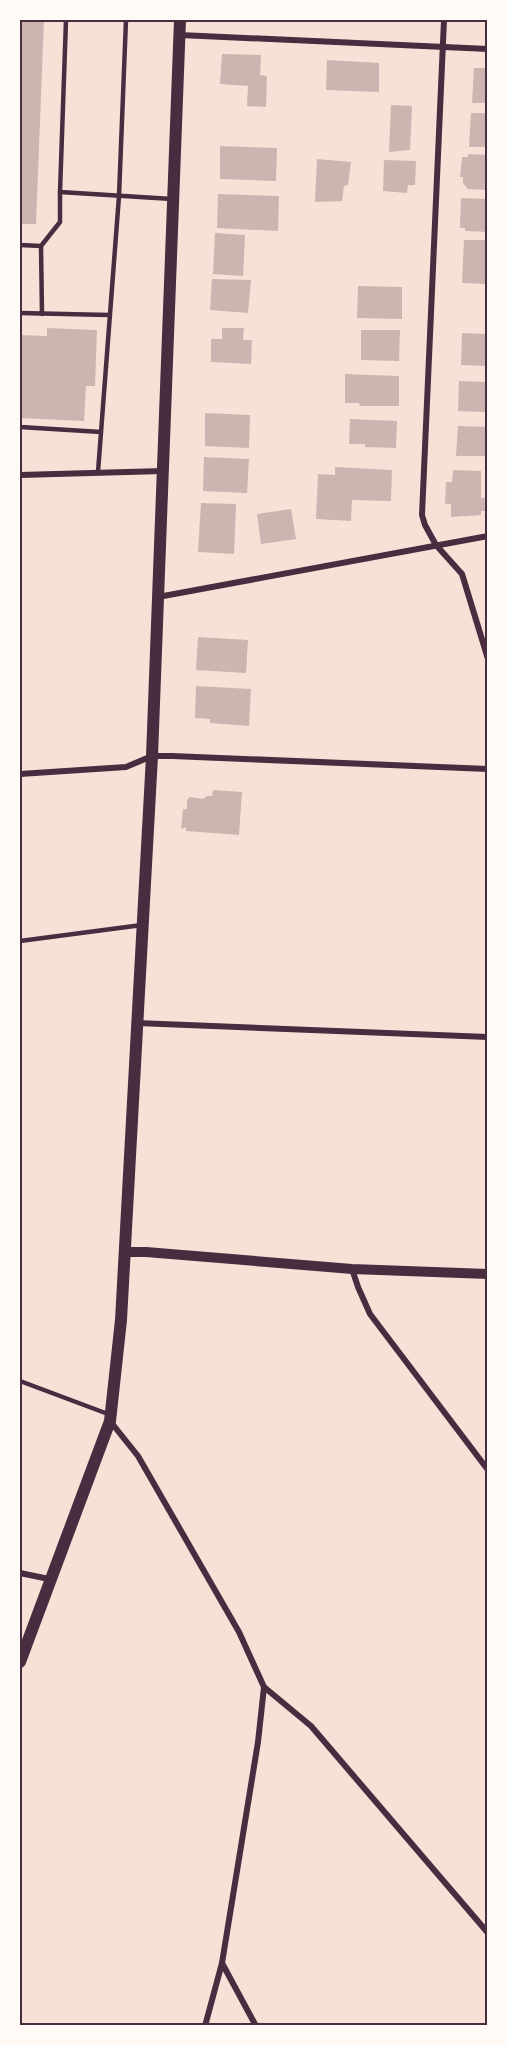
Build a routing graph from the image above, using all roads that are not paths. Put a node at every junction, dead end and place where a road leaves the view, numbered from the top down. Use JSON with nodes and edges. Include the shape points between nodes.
{"nodes":[{"id":1,"x":66,"y":20,"type":"edge"},
{"id":2,"x":126,"y":20,"type":"edge"},
{"id":3,"x":180,"y":20,"type":"edge"},
{"id":4,"x":444,"y":20,"type":"edge"},
{"id":5,"x":179,"y":35,"type":"junction"},
{"id":6,"x":443,"y":47,"type":"junction"},
{"id":7,"x":488,"y":49,"type":"edge"},
{"id":8,"x":60,"y":192,"type":"junction"},
{"id":9,"x":119,"y":196,"type":"junction"},
{"id":10,"x":173,"y":199,"type":"junction"},
{"id":11,"x":20,"y":245,"type":"edge"},
{"id":12,"x":41,"y":246,"type":"junction"},
{"id":13,"x":20,"y":313,"type":"edge"},
{"id":14,"x":42,"y":314,"type":"junction"},
{"id":15,"x":110,"y":315,"type":"junction"},
{"id":16,"x":20,"y":428,"type":"edge"},
{"id":17,"x":101,"y":432,"type":"junction"},
{"id":18,"x":164,"y":471,"type":"junction"},
{"id":19,"x":98,"y":472,"type":"junction"},
{"id":20,"x":20,"y":475,"type":"edge"},
{"id":21,"x":488,"y":536,"type":"edge"},
{"id":22,"x":436,"y":545,"type":"junction"},
{"id":23,"x":157,"y":597,"type":"junction"},
{"id":24,"x":488,"y":659,"type":"edge"},
{"id":25,"x":152,"y":756,"type":"junction"},
{"id":26,"x":488,"y":769,"type":"edge"},
{"id":27,"x":20,"y":774,"type":"edge"},
{"id":28,"x":142,"y":924,"type":"junction"},
{"id":29,"x":20,"y":940,"type":"edge"},
{"id":30,"x":137,"y":1023,"type":"junction"},
{"id":31,"x":488,"y":1037,"type":"edge"},
{"id":32,"x":124,"y":1252,"type":"junction"},
{"id":33,"x":352,"y":1269,"type":"junction"},
{"id":34,"x":488,"y":1274,"type":"edge"},
{"id":35,"x":20,"y":1381,"type":"edge"},
{"id":36,"x":110,"y":1418,"type":"junction"},
{"id":37,"x":488,"y":1470,"type":"edge"},
{"id":38,"x":20,"y":1573,"type":"edge"},
{"id":39,"x":49,"y":1579,"type":"junction"},
{"id":40,"x":20,"y":1662,"type":"edge"},
{"id":41,"x":264,"y":1688,"type":"junction"},
{"id":42,"x":488,"y":1933,"type":"edge"},
{"id":43,"x":222,"y":1963,"type":"junction"},
{"id":44,"x":205,"y":2025,"type":"edge"},
{"id":45,"x":256,"y":2025,"type":"edge"}],
"edges":[{"from":1,"to":8,"type":"lane"},
{"from":2,"to":9,"type":"lane"},
{"from":3,"to":5,"type":"main road"},
{"from":4,"to":6,"type":"street"},
{"from":5,"to":6,"type":"street"},
{"from":5,"to":10,"type":"main road"},
{"from":6,"to":7,"type":"street"},
{"from":6,"to":22,"type":"street","via":[[422,514]]},
{"from":8,"to":9,"type":"lane"},
{"from":8,"to":12,"type":"lane","via":[[60,222]]},
{"from":9,"to":10,"type":"lane"},
{"from":9,"to":15,"type":"lane"},
{"from":10,"to":18,"type":"main road"},
{"from":11,"to":12,"type":"lane"},
{"from":12,"to":14,"type":"lane"},
{"from":13,"to":14,"type":"lane"},
{"from":14,"to":15,"type":"lane"},
{"from":15,"to":17,"type":"lane"},
{"from":16,"to":17,"type":"lane"},
{"from":17,"to":19,"type":"lane"},
{"from":18,"to":19,"type":"street"},
{"from":18,"to":23,"type":"main road"},
{"from":19,"to":20,"type":"street"},
{"from":21,"to":22,"type":"street"},
{"from":22,"to":23,"type":"street"},
{"from":22,"to":24,"type":"street","via":[[462,574]]},
{"from":23,"to":25,"type":"main road"},
{"from":25,"to":26,"type":"street"},
{"from":25,"to":27,"type":"street","via":[[126,767]]},
{"from":25,"to":28,"type":"main road"},
{"from":28,"to":29,"type":"lane"},
{"from":28,"to":30,"type":"main road"},
{"from":30,"to":31,"type":"street"},
{"from":30,"to":32,"type":"main road"},
{"from":32,"to":33,"type":"street"},
{"from":32,"to":36,"type":"main road"},
{"from":33,"to":34,"type":"street"},
{"from":33,"to":37,"type":"street","via":[[370,1314]]},
{"from":35,"to":36,"type":"lane"},
{"from":36,"to":39,"type":"main road"},
{"from":36,"to":41,"type":"street","via":[[138,1456],[238,1632]]},
{"from":38,"to":39,"type":"street"},
{"from":39,"to":40,"type":"main road"},
{"from":41,"to":42,"type":"street","via":[[311,1726]]},
{"from":41,"to":43,"type":"street"},
{"from":43,"to":44,"type":"street"},
{"from":43,"to":45,"type":"street"}]}
